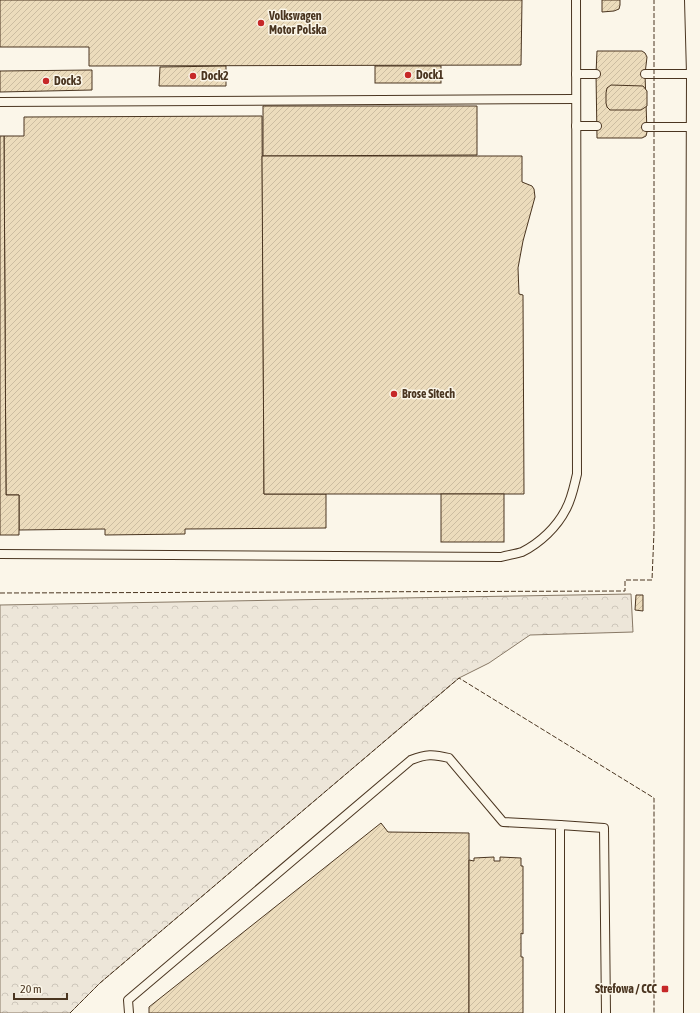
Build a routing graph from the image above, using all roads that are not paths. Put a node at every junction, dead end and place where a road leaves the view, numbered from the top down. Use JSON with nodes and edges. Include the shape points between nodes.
{"nodes":[{"id":1,"x":576,"y":0,"type":"edge"},
{"id":2,"x":695,"y":0,"type":"edge"},
{"id":3,"x":576,"y":74,"type":"junction"},
{"id":4,"x":596,"y":74,"type":"dead end"},
{"id":5,"x":646,"y":74,"type":"dead end"},
{"id":6,"x":696,"y":74,"type":"junction"},
{"id":7,"x":576,"y":100,"type":"junction"},
{"id":8,"x":0,"y":102,"type":"edge"},
{"id":9,"x":576,"y":126,"type":"junction"},
{"id":10,"x":597,"y":126,"type":"dead end"},
{"id":11,"x":646,"y":127,"type":"dead end"},
{"id":12,"x":696,"y":127,"type":"junction"},
{"id":13,"x":0,"y":554,"type":"edge"},
{"id":14,"x":560,"y":825,"type":"junction"},
{"id":15,"x":697,"y":934,"type":"edge"},
{"id":16,"x":129,"y":1013,"type":"edge"},
{"id":17,"x":560,"y":1013,"type":"edge"},
{"id":18,"x":606,"y":1013,"type":"edge"},
{"id":19,"x":694,"y":1013,"type":"edge"}],
"edges":[{"from":1,"to":3,"type":"lane"},
{"from":2,"to":6,"type":"street"},
{"from":3,"to":4,"type":"lane"},
{"from":3,"to":7,"type":"lane"},
{"from":5,"to":6,"type":"lane"},
{"from":6,"to":12,"type":"street"},
{"from":7,"to":8,"type":"lane"},
{"from":7,"to":9,"type":"lane"},
{"from":9,"to":10,"type":"lane"},
{"from":9,"to":13,"type":"lane","via":[[577,474],[566,510],[553,528],[539,541],[521,552],[501,557]]},
{"from":11,"to":12,"type":"lane"},
{"from":12,"to":15,"type":"street"},
{"from":14,"to":16,"type":"lane","via":[[503,822],[449,758],[424,755],[411,760],[128,1000]]},
{"from":14,"to":17,"type":"lane"},
{"from":14,"to":18,"type":"lane","via":[[604,828]]},
{"from":15,"to":19,"type":"street"}]}
